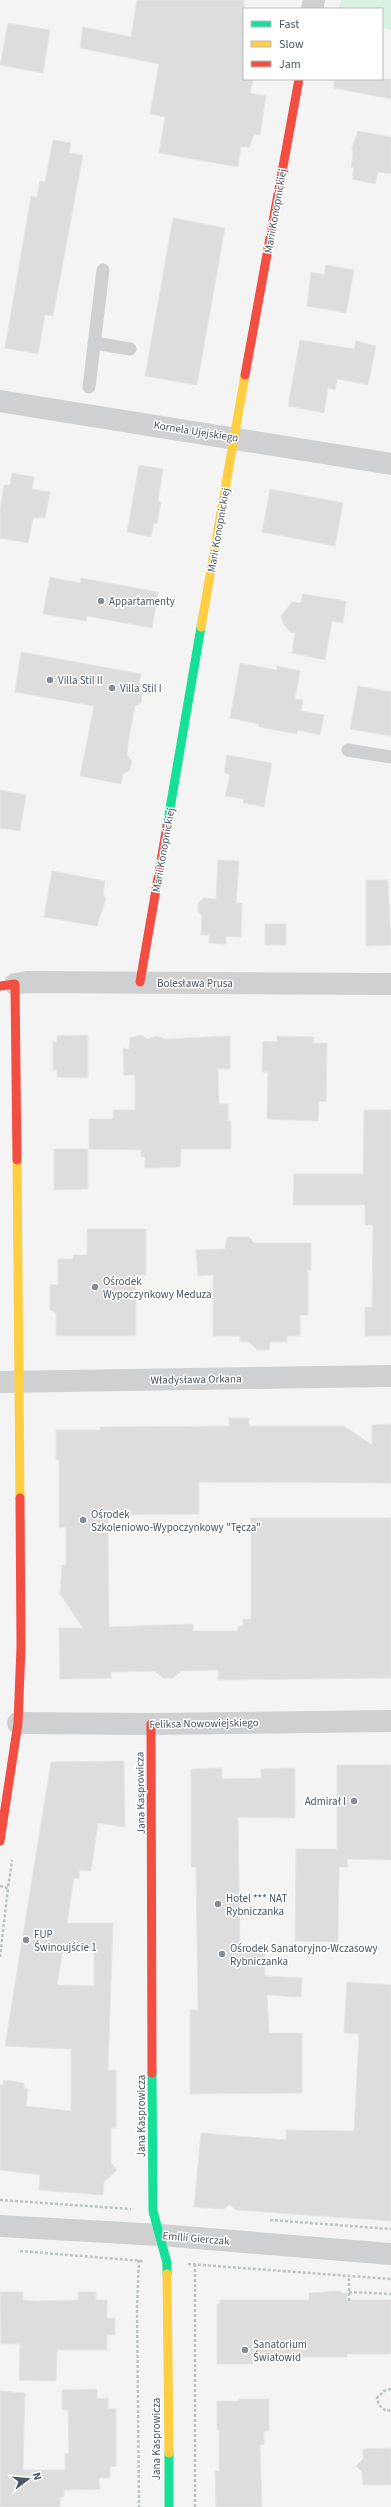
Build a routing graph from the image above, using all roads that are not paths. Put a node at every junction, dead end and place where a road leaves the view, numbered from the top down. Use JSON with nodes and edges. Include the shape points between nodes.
{"nodes":[{"id":1,"x":299,"y":80,"type":"edge"},
{"id":2,"x":103,"y":270,"type":"dead end"},
{"id":3,"x":94,"y":343,"type":"junction"},
{"id":4,"x":130,"y":349,"type":"dead end"},
{"id":5,"x":89,"y":387,"type":"dead end"},
{"id":6,"x":0,"y":401,"type":"edge"},
{"id":7,"x":234,"y":438,"type":"junction"},
{"id":8,"x":391,"y":464,"type":"edge"},
{"id":9,"x":348,"y":750,"type":"dead end"},
{"id":10,"x":391,"y":757,"type":"edge"},
{"id":11,"x":140,"y":982,"type":"junction"},
{"id":12,"x":391,"y":984,"type":"edge"},
{"id":13,"x":7,"y":985,"type":"edge"},
{"id":14,"x":4,"y":1019,"type":"dead end"},
{"id":15,"x":16,"y":1036,"type":"junction"},
{"id":16,"x":391,"y":1376,"type":"edge"},
{"id":17,"x":10,"y":1382,"type":"edge"},
{"id":18,"x":391,"y":1721,"type":"edge"},
{"id":19,"x":18,"y":1723,"type":"junction"},
{"id":20,"x":151,"y":1724,"type":"junction"},
{"id":21,"x":0,"y":1841,"type":"edge"},
{"id":22,"x":0,"y":2226,"type":"edge"},
{"id":23,"x":160,"y":2235,"type":"junction"},
{"id":24,"x":391,"y":2254,"type":"edge"},
{"id":25,"x":168,"y":2507,"type":"edge"}],
"edges":[{"from":1,"to":7,"type":"street","name":"Marii Konopnickiej"},
{"from":2,"to":3,"type":"lane"},
{"from":3,"to":4,"type":"lane"},
{"from":3,"to":5,"type":"lane"},
{"from":6,"to":7,"type":"street","name":"Kornela Ujejskiego"},
{"from":7,"to":8,"type":"street","name":"Kornela Ujejskiego"},
{"from":7,"to":11,"type":"street","name":"Marii Konopnickiej"},
{"from":9,"to":10,"type":"lane"},
{"from":11,"to":12,"type":"street","name":"Bolesława Prusa"},
{"from":11,"to":13,"type":"street","name":"Bolesława Prusa","via":[[27,982]]},
{"from":13,"to":15,"type":"street"},
{"from":14,"to":15,"type":"street"},
{"from":15,"to":17,"type":"street"},
{"from":16,"to":17,"type":"street","name":"Władysława Orkana"},
{"from":17,"to":19,"type":"street","via":[[21,1647]]},
{"from":18,"to":20,"type":"street","name":"Feliksa Nowowiejskiego"},
{"from":19,"to":20,"type":"street","name":"Feliksa Nowowiejskiego"},
{"from":19,"to":21,"type":"street"},
{"from":20,"to":23,"type":"street","name":"Jana Kasprowicza","via":[[153,2211]]},
{"from":22,"to":23,"type":"street","name":"Emilii Gierczak"},
{"from":23,"to":24,"type":"street","name":"Emilii Gierczak"},
{"from":23,"to":25,"type":"street","name":"Jana Kasprowicza","via":[[167,2263]]}]}
